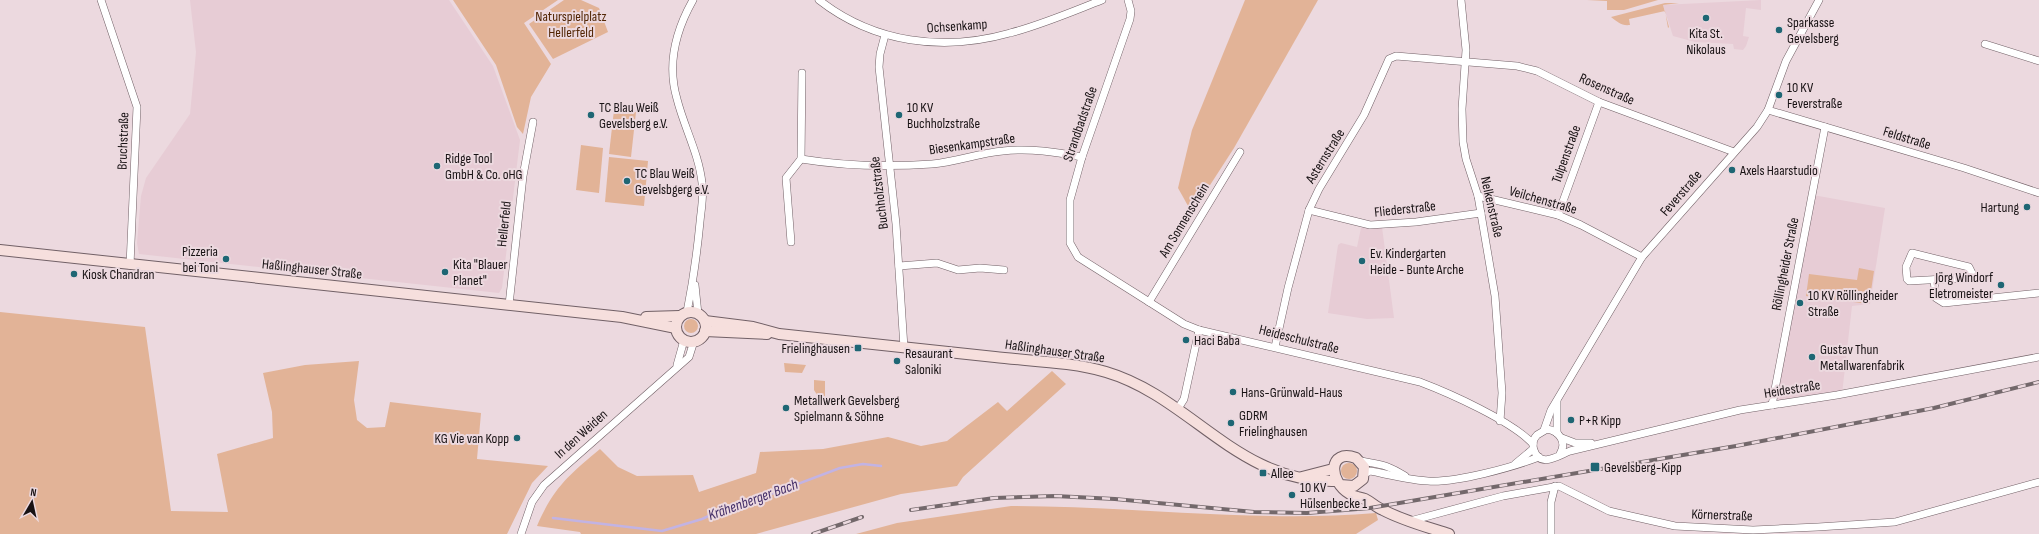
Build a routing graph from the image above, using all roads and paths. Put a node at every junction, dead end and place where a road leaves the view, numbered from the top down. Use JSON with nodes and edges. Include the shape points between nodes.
{"nodes":[{"id":1,"x":101,"y":0,"type":"edge"},
{"id":2,"x":693,"y":0,"type":"edge"},
{"id":3,"x":819,"y":0,"type":"edge"},
{"id":4,"x":1102,"y":0,"type":"edge"},
{"id":5,"x":1128,"y":0,"type":"edge"},
{"id":6,"x":1461,"y":0,"type":"edge"},
{"id":7,"x":1819,"y":0,"type":"edge"},
{"id":8,"x":885,"y":35,"type":"junction"},
{"id":9,"x":1985,"y":44,"type":"dead end"},
{"id":10,"x":2039,"y":61,"type":"edge"},
{"id":11,"x":1466,"y":63,"type":"junction"},
{"id":12,"x":802,"y":73,"type":"dead end"},
{"id":13,"x":1599,"y":102,"type":"junction"},
{"id":14,"x":1768,"y":110,"type":"junction"},
{"id":15,"x":533,"y":122,"type":"dead end"},
{"id":16,"x":1824,"y":127,"type":"junction"},
{"id":17,"x":1240,"y":152,"type":"dead end"},
{"id":18,"x":1734,"y":152,"type":"junction"},
{"id":19,"x":1082,"y":157,"type":"junction"},
{"id":20,"x":801,"y":159,"type":"junction"},
{"id":21,"x":888,"y":166,"type":"junction"},
{"id":22,"x":2039,"y":193,"type":"edge"},
{"id":23,"x":1478,"y":196,"type":"junction"},
{"id":24,"x":1310,"y":210,"type":"junction"},
{"id":25,"x":1481,"y":213,"type":"junction"},
{"id":26,"x":1558,"y":215,"type":"junction"},
{"id":27,"x":791,"y":242,"type":"dead end"},
{"id":28,"x":0,"y":250,"type":"edge"},
{"id":29,"x":1078,"y":257,"type":"joint"},
{"id":30,"x":1642,"y":258,"type":"junction"},
{"id":31,"x":130,"y":264,"type":"junction"},
{"id":32,"x":899,"y":266,"type":"junction"},
{"id":33,"x":1004,"y":270,"type":"dead end"},
{"id":34,"x":695,"y":277,"type":"junction"},
{"id":35,"x":1934,"y":280,"type":"junction"},
{"id":36,"x":2039,"y":293,"type":"edge"},
{"id":37,"x":1149,"y":302,"type":"junction"},
{"id":38,"x":509,"y":305,"type":"junction"},
{"id":39,"x":684,"y":314,"type":"junction"},
{"id":40,"x":698,"y":314,"type":"junction"},
{"id":41,"x":622,"y":317,"type":"junction"},
{"id":42,"x":705,"y":326,"type":"junction"},
{"id":43,"x":676,"y":328,"type":"junction"},
{"id":44,"x":1199,"y":330,"type":"junction"},
{"id":45,"x":684,"y":340,"type":"junction"},
{"id":46,"x":694,"y":341,"type":"junction"},
{"id":47,"x":1275,"y":346,"type":"junction"},
{"id":48,"x":904,"y":348,"type":"junction"},
{"id":49,"x":2039,"y":357,"type":"edge"},
{"id":50,"x":677,"y":366,"type":"junction"},
{"id":51,"x":1556,"y":402,"type":"junction"},
{"id":52,"x":1772,"y":405,"type":"junction"},
{"id":53,"x":1177,"y":410,"type":"junction"},
{"id":54,"x":1500,"y":421,"type":"junction"},
{"id":55,"x":1542,"y":431,"type":"junction"},
{"id":56,"x":1520,"y":434,"type":"junction"},
{"id":57,"x":1560,"y":435,"type":"junction"},
{"id":58,"x":1597,"y":444,"type":"junction"},
{"id":59,"x":1533,"y":446,"type":"junction"},
{"id":60,"x":1560,"y":454,"type":"junction"},
{"id":61,"x":1539,"y":457,"type":"junction"},
{"id":62,"x":1361,"y":461,"type":"junction"},
{"id":63,"x":1512,"y":466,"type":"junction"},
{"id":64,"x":1333,"y":470,"type":"junction"},
{"id":65,"x":1364,"y":474,"type":"junction"},
{"id":66,"x":1300,"y":478,"type":"junction"},
{"id":67,"x":1410,"y":479,"type":"junction"},
{"id":68,"x":2039,"y":482,"type":"edge"},
{"id":69,"x":1338,"y":483,"type":"junction"},
{"id":70,"x":1360,"y":483,"type":"junction"},
{"id":71,"x":1556,"y":486,"type":"junction"},
{"id":72,"x":1364,"y":499,"type":"junction"},
{"id":73,"x":1410,"y":521,"type":"junction"},
{"id":74,"x":521,"y":534,"type":"edge"},
{"id":75,"x":1449,"y":534,"type":"edge"},
{"id":76,"x":1551,"y":534,"type":"edge"}],
"edges":[{"from":1,"to":31,"type":"street","name":"Bruchstraße","via":[[137,107]]},
{"from":2,"to":34,"type":"street","via":[[682,20],[673,71],[677,100],[694,148],[702,182]]},
{"from":3,"to":8,"type":"street","name":"Ochsenkamp","via":[[850,21]]},
{"from":4,"to":8,"type":"street","name":"Ochsenkamp","via":[[1010,33],[979,40],[933,42]]},
{"from":5,"to":19,"type":"street","name":"Strandbadstraße","via":[[1130,19]]},
{"from":6,"to":11,"type":"street","name":"Nelkenstraße"},
{"from":7,"to":14,"type":"street","name":"Feverstraße","via":[[1786,61]]},
{"from":8,"to":21,"type":"street","name":"Buchholzstraße","via":[[878,67]]},
{"from":9,"to":10,"type":"street"},
{"from":11,"to":13,"type":"street","name":"Rosenstraße","via":[[1517,66],[1537,71]]},
{"from":11,"to":23,"type":"street","name":"Nelkenstraße","via":[[1462,109],[1463,142]]},
{"from":11,"to":24,"type":"street","name":"Asternstraße","via":[[1396,56],[1389,59],[1364,115],[1318,189]]},
{"from":12,"to":20,"type":"street"},
{"from":13,"to":18,"type":"street","name":"Rosenstraße"},
{"from":13,"to":26,"type":"street","name":"Tulpenstraße"},
{"from":14,"to":16,"type":"street","name":"Feldstraße"},
{"from":14,"to":18,"type":"street","name":"Feverstraße","via":[[1757,127]]},
{"from":15,"to":38,"type":"street","name":"Hellerfeld","via":[[523,176]]},
{"from":16,"to":22,"type":"street","name":"Feldstraße"},
{"from":16,"to":52,"type":"street","name":"Röllingheider Straße"},
{"from":17,"to":37,"type":"street","name":"Am Sonnenschein"},
{"from":18,"to":30,"type":"street","name":"Feverstraße"},
{"from":19,"to":21,"type":"street","name":"Biesenkampstraße","via":[[1041,151],[1004,150],[934,164]]},
{"from":19,"to":29,"type":"street","name":"Strandbadstraße","via":[[1069,206],[1070,243]]},
{"from":20,"to":21,"type":"street","name":"Biesenkampstraße"},
{"from":20,"to":27,"type":"street","via":[[786,178]]},
{"from":21,"to":32,"type":"street","name":"Buchholzstraße"},
{"from":23,"to":25,"type":"street","name":"Nelkenstraße"},
{"from":23,"to":26,"type":"street","name":"Veilchenstraße"},
{"from":24,"to":25,"type":"street","name":"Fliederstraße","via":[[1370,226]]},
{"from":24,"to":47,"type":"street","name":"Asternstraße"},
{"from":25,"to":54,"type":"street","name":"Nelkenstraße","via":[[1497,319],[1502,393]]},
{"from":26,"to":30,"type":"street","name":"Veilchenstraße","via":[[1581,224]]},
{"from":28,"to":31,"type":"main road","name":"Haßlinghauser Straße"},
{"from":29,"to":37,"type":"street","name":"Heideschulstraße"},
{"from":30,"to":51,"type":"street","name":"Feverstraße"},
{"from":31,"to":38,"type":"main road","name":"Haßlinghauser Straße"},
{"from":32,"to":33,"type":"street","via":[[937,263],[958,270]]},
{"from":32,"to":48,"type":"street","name":"Buchholzstraße"},
{"from":34,"to":39,"type":"street"},
{"from":34,"to":40,"type":"street"},
{"from":35,"to":35,"type":"street","via":[[1968,278],[1972,273],[1971,269],[1951,262],[1912,253],[1906,267],[1906,279],[1914,282]]},
{"from":35,"to":36,"type":"street","via":[[1936,298],[1944,303]]},
{"from":37,"to":44,"type":"street","name":"Heideschulstraße","via":[[1184,324]]},
{"from":38,"to":41,"type":"main road","name":"Haßlinghauser Straße"},
{"from":39,"to":40,"type":"main road"},
{"from":39,"to":41,"type":"main road","name":"Haßlinghauser Straße"},
{"from":39,"to":43,"type":"main road"},
{"from":40,"to":42,"type":"main road"},
{"from":41,"to":43,"type":"main road","name":"Haßlinghauser Straße"},
{"from":42,"to":46,"type":"main road","via":[[699,339]]},
{"from":42,"to":48,"type":"main road","name":"Haßlinghauser Straße","via":[[753,335],[778,334]]},
{"from":43,"to":45,"type":"main road"},
{"from":44,"to":47,"type":"street","name":"Heideschulstraße"},
{"from":44,"to":53,"type":"street","via":[[1184,399]]},
{"from":45,"to":46,"type":"main road"},
{"from":45,"to":50,"type":"street"},
{"from":46,"to":50,"type":"street","name":"In den Weiden","via":[[689,357]]},
{"from":47,"to":54,"type":"street","name":"Heideschulstraße","via":[[1420,382]]},
{"from":48,"to":53,"type":"main road","name":"Haßlinghauser Straße","via":[[1104,371],[1144,387]]},
{"from":49,"to":52,"type":"street","name":"Heidestraße"},
{"from":50,"to":74,"type":"street","name":"In den Weiden","via":[[544,485],[532,502]]},
{"from":51,"to":55,"type":"street","name":"Feverstraße"},
{"from":51,"to":57,"type":"street"},
{"from":52,"to":58,"type":"street","name":"Heidestraße","via":[[1740,410]]},
{"from":53,"to":66,"type":"main road","name":"Haßlinghauser Straße","via":[[1250,460]]},
{"from":54,"to":56,"type":"street","name":"Heideschulstraße"},
{"from":55,"to":56,"type":"street"},
{"from":55,"to":57,"type":"street","name":"Heidestraße"},
{"from":55,"to":59,"type":"street","name":"Heidestraße","via":[[1535,437]]},
{"from":56,"to":59,"type":"street","name":"Heideschulstraße"},
{"from":57,"to":58,"type":"street","name":"Heidestraße","via":[[1575,443]]},
{"from":57,"to":60,"type":"street","via":[[1563,448]]},
{"from":58,"to":60,"type":"street","name":"Heidestraße"},
{"from":59,"to":61,"type":"street"},
{"from":59,"to":63,"type":"street","name":"Heidestraße"},
{"from":60,"to":61,"type":"street","name":"Heidestraße","via":[[1552,459]]},
{"from":61,"to":63,"type":"street","name":"Heidestraße"},
{"from":62,"to":64,"type":"main road","via":[[1351,456],[1344,457],[1336,463]]},
{"from":62,"to":65,"type":"main road"},
{"from":62,"to":67,"type":"street","name":"Heidestraße","via":[[1390,467]]},
{"from":63,"to":67,"type":"street","name":"Heidestraße","via":[[1451,479]]},
{"from":64,"to":66,"type":"main road","name":"Haßlinghauser Straße"},
{"from":64,"to":69,"type":"main road"},
{"from":65,"to":67,"type":"street","name":"Heidestraße","via":[[1370,471]]},
{"from":65,"to":70,"type":"main road"},
{"from":66,"to":69,"type":"main road","name":"Haßlinghauser Straße"},
{"from":68,"to":71,"type":"street","name":"Körnerstraße","via":[[1895,522],[1753,530],[1675,526],[1609,511],[1564,487]]},
{"from":69,"to":70,"type":"main road","via":[[1349,487]]},
{"from":69,"to":72,"type":"main road","via":[[1351,495]]},
{"from":70,"to":72,"type":"main road"},
{"from":71,"to":73,"type":"street","via":[[1503,496]]},
{"from":71,"to":76,"type":"street","via":[[1552,502]]},
{"from":72,"to":73,"type":"main road","via":[[1382,510]]},
{"from":73,"to":75,"type":"main road"}]}
